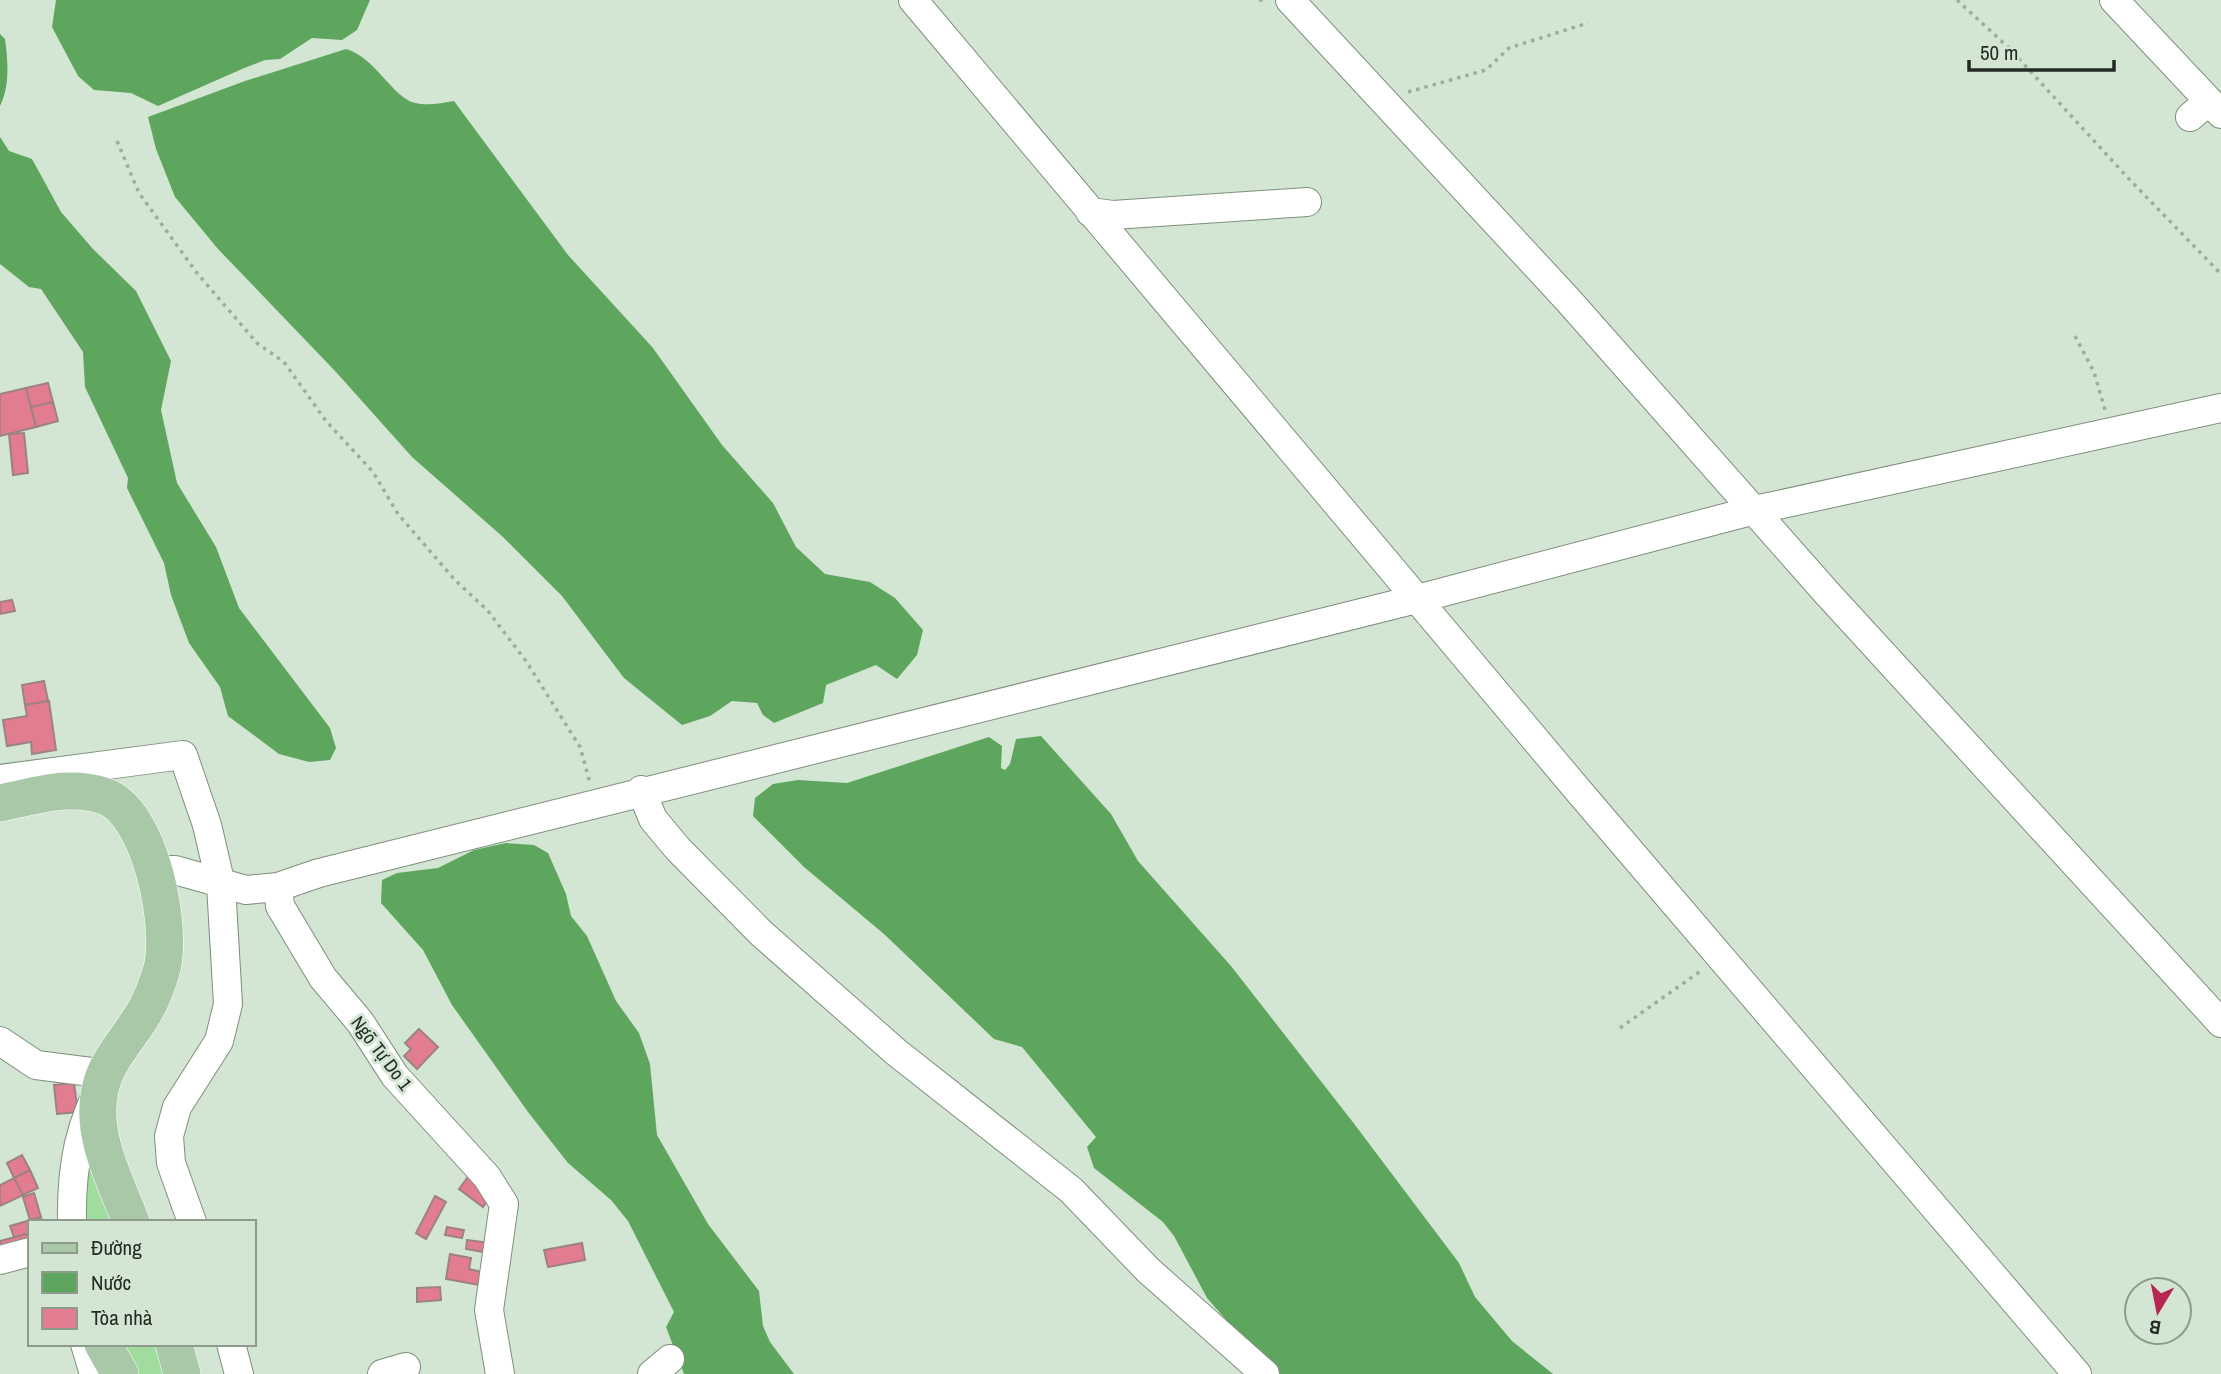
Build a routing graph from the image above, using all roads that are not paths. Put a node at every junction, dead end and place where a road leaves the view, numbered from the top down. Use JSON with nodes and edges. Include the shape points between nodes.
{"nodes":[{"id":1,"x":913,"y":0,"type":"edge"},
{"id":2,"x":1290,"y":0,"type":"edge"},
{"id":3,"x":2114,"y":0,"type":"edge"},
{"id":4,"x":2207,"y":110,"type":"edge"},
{"id":5,"x":1307,"y":202,"type":"dead end"},
{"id":6,"x":1090,"y":212,"type":"junction"},
{"id":7,"x":2221,"y":408,"type":"edge"},
{"id":8,"x":1755,"y":510,"type":"junction"},
{"id":9,"x":1417,"y":599,"type":"junction"},
{"id":10,"x":0,"y":779,"type":"edge"},
{"id":11,"x":641,"y":790,"type":"junction"},
{"id":12,"x":0,"y":803,"type":"edge"},
{"id":13,"x":153,"y":870,"type":"junction"},
{"id":14,"x":220,"y":885,"type":"junction"},
{"id":15,"x":278,"y":887,"type":"junction"},
{"id":16,"x":2221,"y":1023,"type":"edge"},
{"id":17,"x":0,"y":1041,"type":"edge"},
{"id":18,"x":107,"y":1074,"type":"junction"},
{"id":19,"x":72,"y":1220,"type":"edge"},
{"id":20,"x":130,"y":1220,"type":"edge"},
{"id":21,"x":191,"y":1220,"type":"edge"},
{"id":22,"x":28,"y":1253,"type":"edge"},
{"id":23,"x":0,"y":1260,"type":"edge"},
{"id":24,"x":86,"y":1346,"type":"edge"},
{"id":25,"x":104,"y":1346,"type":"edge"},
{"id":26,"x":175,"y":1346,"type":"edge"},
{"id":27,"x":232,"y":1346,"type":"edge"},
{"id":28,"x":93,"y":1374,"type":"edge"},
{"id":29,"x":120,"y":1374,"type":"edge"},
{"id":30,"x":182,"y":1374,"type":"edge"},
{"id":31,"x":239,"y":1374,"type":"edge"},
{"id":32,"x":499,"y":1374,"type":"edge"},
{"id":33,"x":1265,"y":1374,"type":"edge"},
{"id":34,"x":2077,"y":1374,"type":"edge"}],
"edges":[{"from":1,"to":6,"type":"street"},
{"from":2,"to":8,"type":"street"},
{"from":3,"to":4,"type":"street"},
{"from":5,"to":6,"type":"street","via":[[1113,215]]},
{"from":6,"to":9,"type":"street"},
{"from":7,"to":8,"type":"street"},
{"from":8,"to":9,"type":"street"},
{"from":8,"to":16,"type":"street"},
{"from":9,"to":11,"type":"street"},
{"from":9,"to":34,"type":"street"},
{"from":10,"to":14,"type":"street","via":[[183,755],[207,825]]},
{"from":11,"to":15,"type":"street"},
{"from":11,"to":33,"type":"street","via":[[653,819],[678,849],[761,933],[896,1052],[1071,1190],[1148,1270]]},
{"from":12,"to":13,"type":"main road","via":[[72,788],[107,796],[131,817]]},
{"from":13,"to":14,"type":"street","via":[[175,870]]},
{"from":13,"to":18,"type":"main road","via":[[166,929],[162,970],[148,1007]]},
{"from":14,"to":15,"type":"street","via":[[246,890]]},
{"from":14,"to":21,"type":"street","via":[[228,1004],[219,1041],[177,1107],[169,1136],[171,1163]]},
{"from":15,"to":32,"type":"street","name":"Ngõ Tự Do 1","via":[[281,906],[323,978],[360,1022],[395,1076],[487,1177],[504,1204],[489,1310]]},
{"from":17,"to":18,"type":"street","via":[[36,1065]]},
{"from":18,"to":19,"type":"street","via":[[78,1139]]},
{"from":18,"to":20,"type":"main road","via":[[100,1089],[97,1132]]},
{"from":22,"to":23,"type":"street"},
{"from":24,"to":28,"type":"street"},
{"from":25,"to":29,"type":"main road"},
{"from":26,"to":30,"type":"main road"},
{"from":27,"to":31,"type":"street"}]}
